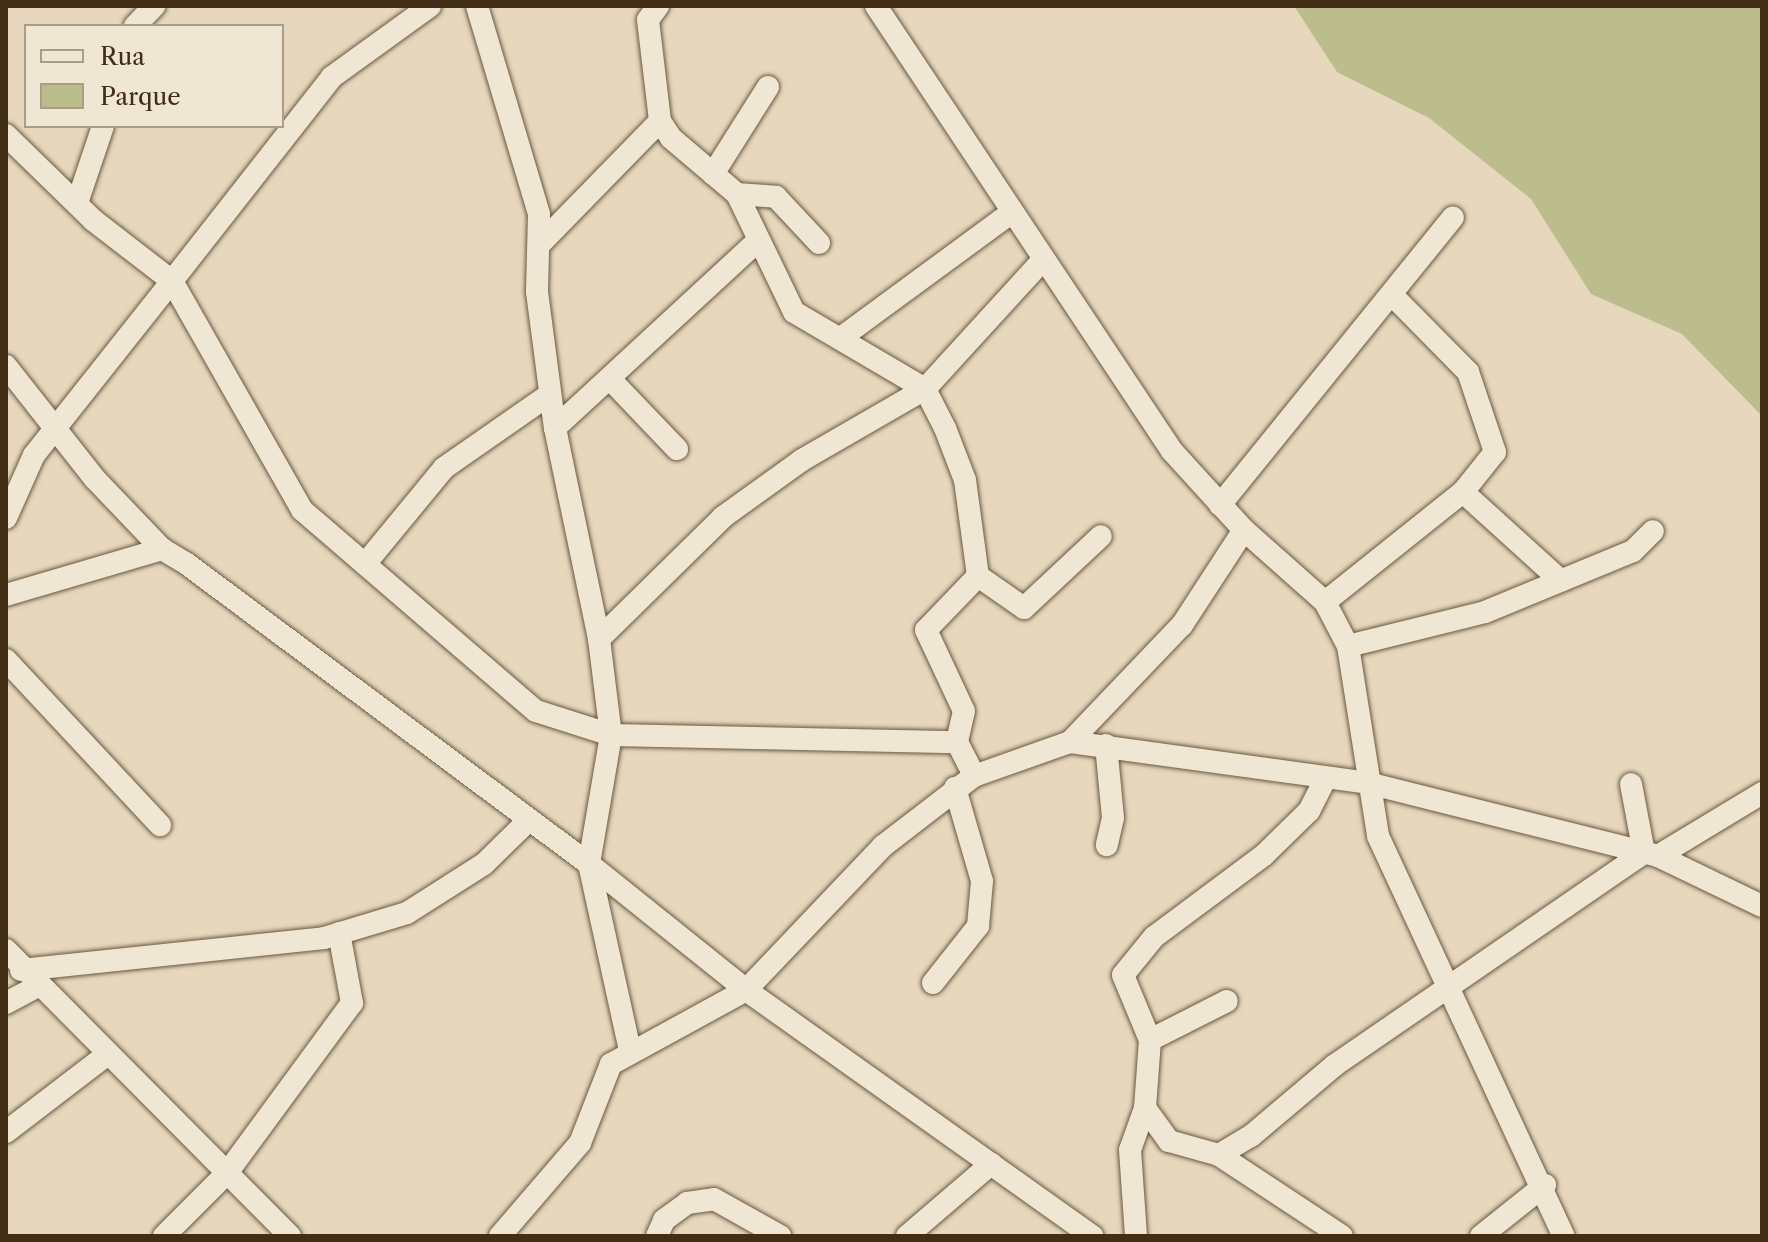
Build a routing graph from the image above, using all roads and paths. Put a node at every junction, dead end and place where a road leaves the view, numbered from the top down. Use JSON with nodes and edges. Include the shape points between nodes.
{"nodes":[{"id":1,"x":154,"y":6,"type":"edge"},
{"id":2,"x":430,"y":6,"type":"edge"},
{"id":3,"x":477,"y":6,"type":"edge"},
{"id":4,"x":658,"y":6,"type":"edge"},
{"id":5,"x":876,"y":6,"type":"edge"},
{"id":6,"x":137,"y":24,"type":"edge"},
{"id":7,"x":768,"y":87,"type":"dead end"},
{"id":8,"x":660,"y":121,"type":"junction"},
{"id":9,"x":102,"y":128,"type":"edge"},
{"id":10,"x":6,"y":135,"type":"edge"},
{"id":11,"x":713,"y":174,"type":"junction"},
{"id":12,"x":737,"y":194,"type":"junction"},
{"id":13,"x":77,"y":203,"type":"junction"},
{"id":14,"x":1012,"y":212,"type":"junction"},
{"id":15,"x":1453,"y":217,"type":"dead end"},
{"id":16,"x":759,"y":240,"type":"junction"},
{"id":17,"x":819,"y":243,"type":"dead end"},
{"id":18,"x":539,"y":245,"type":"junction"},
{"id":19,"x":1041,"y":262,"type":"junction"},
{"id":20,"x":172,"y":281,"type":"junction"},
{"id":21,"x":1392,"y":295,"type":"junction"},
{"id":22,"x":842,"y":337,"type":"junction"},
{"id":23,"x":6,"y":366,"type":"edge"},
{"id":24,"x":610,"y":379,"type":"junction"},
{"id":25,"x":925,"y":389,"type":"junction"},
{"id":26,"x":550,"y":394,"type":"junction"},
{"id":27,"x":56,"y":425,"type":"junction"},
{"id":28,"x":555,"y":428,"type":"junction"},
{"id":29,"x":677,"y":449,"type":"dead end"},
{"id":30,"x":1463,"y":492,"type":"junction"},
{"id":31,"x":1220,"y":505,"type":"junction"},
{"id":32,"x":6,"y":518,"type":"edge"},
{"id":33,"x":1244,"y":530,"type":"junction"},
{"id":34,"x":1653,"y":531,"type":"dead end"},
{"id":35,"x":1101,"y":536,"type":"dead end"},
{"id":36,"x":162,"y":549,"type":"junction"},
{"id":37,"x":365,"y":564,"type":"junction"},
{"id":38,"x":978,"y":576,"type":"junction"},
{"id":39,"x":1561,"y":581,"type":"junction"},
{"id":40,"x":6,"y":595,"type":"edge"},
{"id":41,"x":1325,"y":602,"type":"junction"},
{"id":42,"x":599,"y":639,"type":"junction"},
{"id":43,"x":1348,"y":646,"type":"junction"},
{"id":44,"x":6,"y":660,"type":"edge"},
{"id":45,"x":611,"y":735,"type":"junction"},
{"id":46,"x":957,"y":742,"type":"junction"},
{"id":47,"x":1070,"y":742,"type":"junction"},
{"id":48,"x":1106,"y":745,"type":"junction"},
{"id":49,"x":965,"y":782,"type":"junction"},
{"id":50,"x":1324,"y":782,"type":"junction"},
{"id":51,"x":1368,"y":783,"type":"junction"},
{"id":52,"x":1631,"y":784,"type":"dead end"},
{"id":53,"x":1762,"y":793,"type":"edge"},
{"id":54,"x":529,"y":820,"type":"junction"},
{"id":55,"x":160,"y":825,"type":"dead end"},
{"id":56,"x":1107,"y":845,"type":"dead end"},
{"id":57,"x":1651,"y":855,"type":"junction"},
{"id":58,"x":589,"y":864,"type":"junction"},
{"id":59,"x":1762,"y":906,"type":"edge"},
{"id":60,"x":339,"y":933,"type":"junction"},
{"id":61,"x":6,"y":950,"type":"edge"},
{"id":62,"x":30,"y":978,"type":"junction"},
{"id":63,"x":933,"y":983,"type":"dead end"},
{"id":64,"x":1448,"y":988,"type":"junction"},
{"id":65,"x":746,"y":990,"type":"junction"},
{"id":66,"x":1227,"y":1001,"type":"dead end"},
{"id":67,"x":6,"y":1003,"type":"edge"},
{"id":68,"x":1150,"y":1040,"type":"junction"},
{"id":69,"x":630,"y":1051,"type":"junction"},
{"id":70,"x":105,"y":1056,"type":"junction"},
{"id":71,"x":1145,"y":1108,"type":"junction"},
{"id":72,"x":6,"y":1132,"type":"edge"},
{"id":73,"x":1219,"y":1155,"type":"junction"},
{"id":74,"x":991,"y":1164,"type":"junction"},
{"id":75,"x":227,"y":1173,"type":"junction"},
{"id":76,"x":1545,"y":1185,"type":"junction"},
{"id":77,"x":164,"y":1236,"type":"edge"},
{"id":78,"x":290,"y":1236,"type":"edge"},
{"id":79,"x":500,"y":1236,"type":"edge"},
{"id":80,"x":657,"y":1236,"type":"edge"},
{"id":81,"x":780,"y":1236,"type":"edge"},
{"id":82,"x":907,"y":1236,"type":"edge"},
{"id":83,"x":1092,"y":1236,"type":"edge"},
{"id":84,"x":1136,"y":1236,"type":"edge"},
{"id":85,"x":1342,"y":1236,"type":"edge"},
{"id":86,"x":1481,"y":1236,"type":"edge"},
{"id":87,"x":1564,"y":1236,"type":"edge"}],
"edges":[{"from":1,"to":6,"type":"street"},
{"from":2,"to":20,"type":"street","via":[[332,77]]},
{"from":3,"to":18,"type":"street","via":[[539,214]]},
{"from":4,"to":8,"type":"street","via":[[648,20]]},
{"from":5,"to":14,"type":"street"},
{"from":7,"to":11,"type":"street"},
{"from":8,"to":11,"type":"street"},
{"from":8,"to":18,"type":"street"},
{"from":9,"to":13,"type":"street"},
{"from":10,"to":13,"type":"street"},
{"from":11,"to":12,"type":"street"},
{"from":12,"to":16,"type":"street"},
{"from":12,"to":17,"type":"street","via":[[776,197]]},
{"from":13,"to":20,"type":"street"},
{"from":14,"to":19,"type":"street"},
{"from":14,"to":22,"type":"street"},
{"from":15,"to":21,"type":"street"},
{"from":16,"to":22,"type":"street","via":[[794,312]]},
{"from":16,"to":24,"type":"street"},
{"from":18,"to":26,"type":"street","via":[[537,292]]},
{"from":19,"to":25,"type":"street"},
{"from":19,"to":31,"type":"street","via":[[1172,451]]},
{"from":20,"to":27,"type":"street"},
{"from":20,"to":37,"type":"street","via":[[302,510]]},
{"from":21,"to":30,"type":"street","via":[[1452,351],[1478,391],[1495,452]]},
{"from":21,"to":31,"type":"street"},
{"from":22,"to":25,"type":"street"},
{"from":23,"to":27,"type":"street"},
{"from":24,"to":28,"type":"street"},
{"from":24,"to":29,"type":"street"},
{"from":25,"to":38,"type":"street","via":[[965,480]]},
{"from":25,"to":42,"type":"street","via":[[802,460],[723,517]]},
{"from":26,"to":28,"type":"street"},
{"from":26,"to":37,"type":"street","via":[[444,468]]},
{"from":27,"to":32,"type":"street"},
{"from":27,"to":36,"type":"street","via":[[95,479]]},
{"from":28,"to":42,"type":"street"},
{"from":30,"to":39,"type":"street"},
{"from":30,"to":41,"type":"street"},
{"from":31,"to":33,"type":"street"},
{"from":33,"to":41,"type":"street"},
{"from":33,"to":47,"type":"street","via":[[1182,625]]},
{"from":34,"to":39,"type":"street","via":[[1633,551]]},
{"from":35,"to":38,"type":"street","via":[[1024,608]]},
{"from":36,"to":40,"type":"street"},
{"from":36,"to":54,"type":"street"},
{"from":37,"to":45,"type":"street","via":[[536,711]]},
{"from":38,"to":46,"type":"street","via":[[926,630],[964,711]]},
{"from":39,"to":43,"type":"street","via":[[1485,612]]},
{"from":41,"to":43,"type":"street"},
{"from":42,"to":45,"type":"street"},
{"from":43,"to":51,"type":"street"},
{"from":44,"to":55,"type":"street"},
{"from":45,"to":46,"type":"street"},
{"from":45,"to":58,"type":"street"},
{"from":46,"to":49,"type":"street"},
{"from":47,"to":48,"type":"street"},
{"from":47,"to":49,"type":"street"},
{"from":48,"to":50,"type":"street"},
{"from":48,"to":56,"type":"street","via":[[1113,818]]},
{"from":49,"to":63,"type":"street","via":[[978,856],[978,926]]},
{"from":49,"to":65,"type":"street","via":[[883,846]]},
{"from":50,"to":51,"type":"street"},
{"from":50,"to":68,"type":"street","via":[[1309,811],[1264,855],[1138,952],[1123,975]]},
{"from":51,"to":57,"type":"street"},
{"from":51,"to":64,"type":"street","via":[[1378,836]]},
{"from":52,"to":57,"type":"street"},
{"from":53,"to":57,"type":"street"},
{"from":54,"to":58,"type":"street"},
{"from":54,"to":60,"type":"street","via":[[484,864],[407,913]]},
{"from":57,"to":59,"type":"street"},
{"from":57,"to":64,"type":"street"},
{"from":58,"to":65,"type":"street"},
{"from":58,"to":69,"type":"street"},
{"from":60,"to":62,"type":"street"},
{"from":60,"to":75,"type":"street","via":[[352,1003]]},
{"from":61,"to":62,"type":"street"},
{"from":62,"to":67,"type":"street"},
{"from":62,"to":70,"type":"street"},
{"from":64,"to":73,"type":"street"},
{"from":64,"to":76,"type":"street"},
{"from":65,"to":69,"type":"street"},
{"from":65,"to":74,"type":"street"},
{"from":66,"to":68,"type":"street"},
{"from":68,"to":71,"type":"street"},
{"from":69,"to":79,"type":"street","via":[[603,1078],[594,1119],[580,1143]]},
{"from":70,"to":72,"type":"street"},
{"from":70,"to":75,"type":"street"},
{"from":71,"to":73,"type":"street","via":[[1169,1141]]},
{"from":71,"to":84,"type":"street","via":[[1130,1150]]},
{"from":73,"to":85,"type":"street"},
{"from":74,"to":82,"type":"street"},
{"from":74,"to":83,"type":"street"},
{"from":75,"to":77,"type":"street"},
{"from":75,"to":78,"type":"street"},
{"from":76,"to":86,"type":"street"},
{"from":76,"to":87,"type":"street"},
{"from":80,"to":81,"type":"street","via":[[664,1220],[687,1203],[714,1199]]}]}
